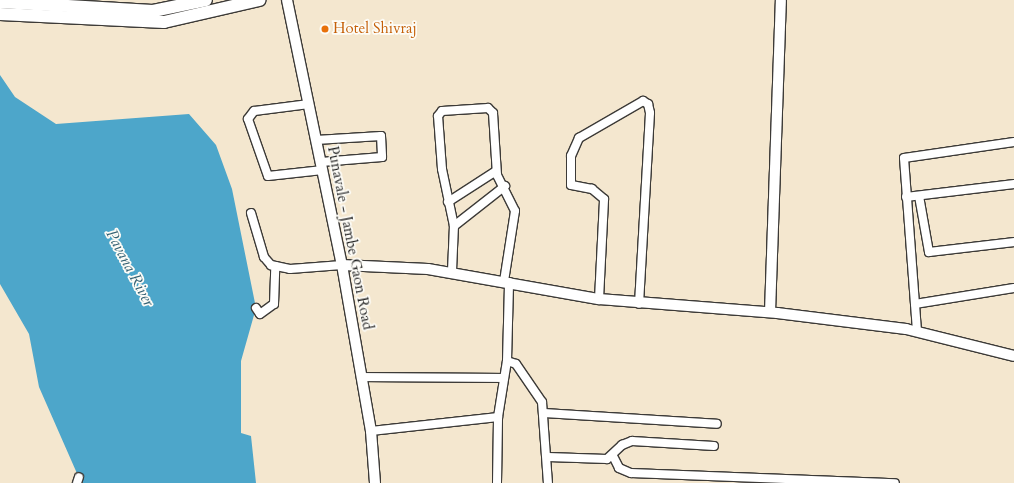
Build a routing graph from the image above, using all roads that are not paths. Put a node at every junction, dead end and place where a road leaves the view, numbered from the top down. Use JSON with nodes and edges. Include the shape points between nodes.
{"nodes":[{"id":1,"x":206,"y":0,"type":"edge"},
{"id":2,"x":259,"y":0,"type":"edge"},
{"id":3,"x":287,"y":0,"type":"edge"},
{"id":4,"x":781,"y":0,"type":"edge"},
{"id":5,"x":0,"y":2,"type":"edge"},
{"id":6,"x":190,"y":11,"type":"junction"},
{"id":7,"x":0,"y":14,"type":"edge"},
{"id":8,"x":309,"y":104,"type":"junction"},
{"id":9,"x":316,"y":140,"type":"junction"},
{"id":10,"x":1014,"y":142,"type":"edge"},
{"id":11,"x":322,"y":166,"type":"junction"},
{"id":12,"x":496,"y":171,"type":"junction"},
{"id":13,"x":1014,"y":184,"type":"edge"},
{"id":14,"x":505,"y":186,"type":"junction"},
{"id":15,"x":919,"y":196,"type":"junction"},
{"id":16,"x":906,"y":197,"type":"junction"},
{"id":17,"x":448,"y":202,"type":"junction"},
{"id":18,"x":251,"y":213,"type":"dead end"},
{"id":19,"x":454,"y":226,"type":"junction"},
{"id":20,"x":1014,"y":242,"type":"edge"},
{"id":21,"x":342,"y":265,"type":"junction"},
{"id":22,"x":275,"y":266,"type":"junction"},
{"id":23,"x":452,"y":271,"type":"junction"},
{"id":24,"x":507,"y":281,"type":"junction"},
{"id":25,"x":1014,"y":288,"type":"edge"},
{"id":26,"x":599,"y":299,"type":"junction"},
{"id":27,"x":639,"y":304,"type":"junction"},
{"id":28,"x":915,"y":304,"type":"junction"},
{"id":29,"x":256,"y":308,"type":"dead end"},
{"id":30,"x":770,"y":312,"type":"junction"},
{"id":31,"x":917,"y":331,"type":"junction"},
{"id":32,"x":1014,"y":356,"type":"edge"},
{"id":33,"x":507,"y":361,"type":"junction"},
{"id":34,"x":361,"y":377,"type":"junction"},
{"id":35,"x":504,"y":378,"type":"junction"},
{"id":36,"x":544,"y":413,"type":"junction"},
{"id":37,"x":498,"y":417,"type":"junction"},
{"id":38,"x":718,"y":424,"type":"dead end"},
{"id":39,"x":371,"y":431,"type":"junction"},
{"id":40,"x":714,"y":446,"type":"dead end"},
{"id":41,"x":613,"y":456,"type":"junction"},
{"id":42,"x":548,"y":457,"type":"junction"},
{"id":43,"x":375,"y":483,"type":"edge"},
{"id":44,"x":497,"y":483,"type":"edge"},
{"id":45,"x":548,"y":483,"type":"edge"},
{"id":46,"x":895,"y":483,"type":"edge"}],
"edges":[{"from":1,"to":6,"type":"main road"},
{"from":2,"to":6,"type":"main road"},
{"from":3,"to":8,"type":"street","name":"Punavale - Jambe Gaon Road"},
{"from":4,"to":30,"type":"street"},
{"from":5,"to":6,"type":"main road"},
{"from":6,"to":7,"type":"main road","via":[[153,22]]},
{"from":8,"to":9,"type":"street","name":"Punavale - Jambe Gaon Road"},
{"from":8,"to":11,"type":"street","via":[[254,111],[248,119],[268,176]]},
{"from":9,"to":11,"type":"street","name":"Punavale - Jambe Gaon Road"},
{"from":9,"to":11,"type":"street","via":[[381,136],[382,157]]},
{"from":10,"to":16,"type":"street","via":[[904,158]]},
{"from":11,"to":21,"type":"street","name":"Punavale - Jambe Gaon Road"},
{"from":12,"to":14,"type":"street"},
{"from":12,"to":17,"type":"street"},
{"from":12,"to":17,"type":"street","via":[[492,109],[440,112],[442,169]]},
{"from":13,"to":15,"type":"street"},
{"from":14,"to":19,"type":"street"},
{"from":14,"to":24,"type":"street","via":[[515,211]]},
{"from":15,"to":16,"type":"street"},
{"from":15,"to":20,"type":"street","via":[[929,252]]},
{"from":16,"to":28,"type":"street"},
{"from":17,"to":19,"type":"street"},
{"from":18,"to":22,"type":"street","via":[[264,257]]},
{"from":19,"to":23,"type":"street"},
{"from":21,"to":22,"type":"street","via":[[290,269]]},
{"from":21,"to":23,"type":"street"},
{"from":21,"to":34,"type":"street","name":"Punavale - Jambe Gaon Road"},
{"from":22,"to":29,"type":"street","via":[[274,304],[260,314]]},
{"from":23,"to":24,"type":"street"},
{"from":24,"to":26,"type":"street"},
{"from":24,"to":33,"type":"street"},
{"from":25,"to":28,"type":"street"},
{"from":26,"to":27,"type":"street"},
{"from":26,"to":27,"type":"street","via":[[604,199],[592,189],[572,185],[571,156],[579,138],[643,101],[648,104],[650,113]]},
{"from":27,"to":30,"type":"street"},
{"from":28,"to":31,"type":"street"},
{"from":30,"to":31,"type":"street"},
{"from":31,"to":32,"type":"street"},
{"from":33,"to":35,"type":"street"},
{"from":33,"to":36,"type":"street","via":[[516,364],[542,402]]},
{"from":34,"to":35,"type":"street"},
{"from":34,"to":39,"type":"street","name":"Punavale - Jambe Gaon Road"},
{"from":35,"to":37,"type":"street"},
{"from":36,"to":38,"type":"street"},
{"from":36,"to":42,"type":"street"},
{"from":37,"to":39,"type":"street"},
{"from":37,"to":44,"type":"street"},
{"from":39,"to":43,"type":"street","name":"Punavale - Jambe Gaon Road"},
{"from":40,"to":41,"type":"street","via":[[632,442],[622,445]]},
{"from":41,"to":42,"type":"street","via":[[603,460]]},
{"from":41,"to":46,"type":"street","via":[[619,468],[631,473]]},
{"from":42,"to":45,"type":"street"}]}
